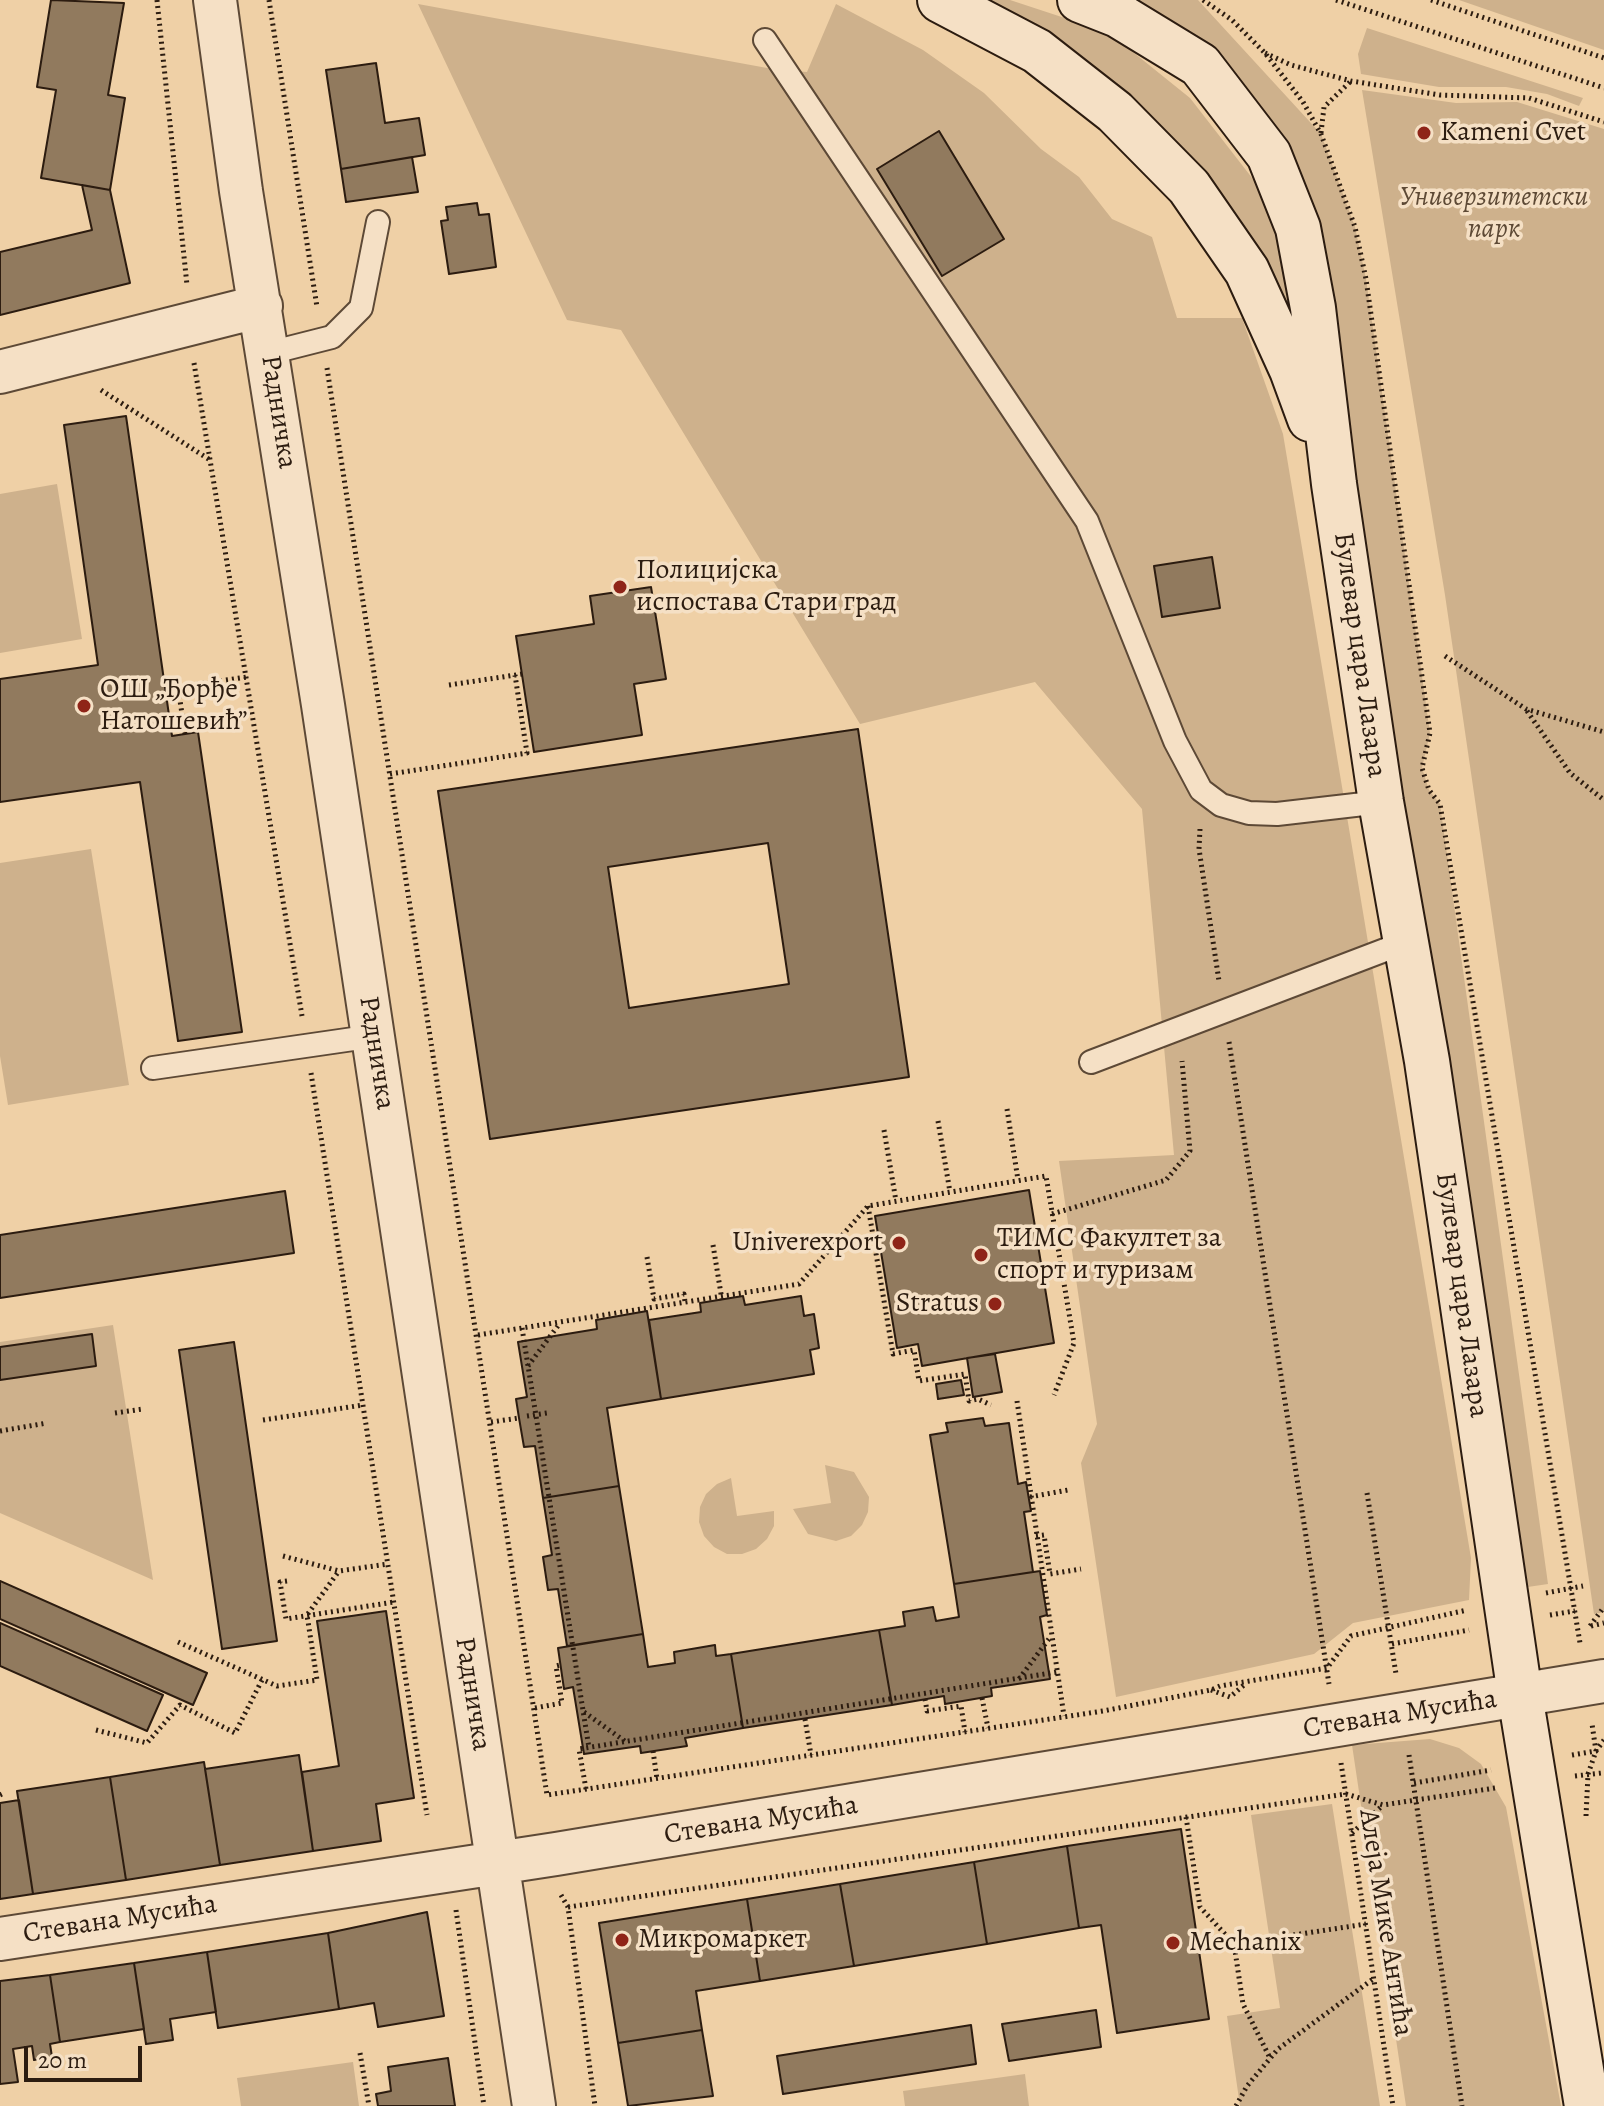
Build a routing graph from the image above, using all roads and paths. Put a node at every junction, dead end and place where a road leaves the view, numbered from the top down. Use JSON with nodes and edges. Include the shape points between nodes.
{"nodes":[{"id":1,"x":157,"y":0,"type":"edge"},
{"id":2,"x":215,"y":0,"type":"edge"},
{"id":3,"x":269,"y":0,"type":"edge"},
{"id":4,"x":940,"y":0,"type":"edge"},
{"id":5,"x":1080,"y":0,"type":"edge"},
{"id":6,"x":1203,"y":0,"type":"edge"},
{"id":7,"x":1431,"y":0,"type":"edge"},
{"id":8,"x":1341,"y":1,"type":"edge"},
{"id":9,"x":765,"y":40,"type":"dead end"},
{"id":10,"x":1265,"y":53,"type":"junction"},
{"id":11,"x":1604,"y":58,"type":"edge"},
{"id":12,"x":1351,"y":81,"type":"junction"},
{"id":13,"x":1604,"y":88,"type":"edge"},
{"id":14,"x":1604,"y":122,"type":"edge"},
{"id":15,"x":1321,"y":134,"type":"junction"},
{"id":16,"x":378,"y":222,"type":"dead end"},
{"id":17,"x":187,"y":287,"type":"dead end"},
{"id":18,"x":261,"y":306,"type":"junction"},
{"id":19,"x":322,"y":339,"type":"junction"},
{"id":20,"x":269,"y":353,"type":"junction"},
{"id":21,"x":195,"y":369,"type":"dead end"},
{"id":22,"x":0,"y":372,"type":"edge"},
{"id":23,"x":100,"y":390,"type":"dead end"},
{"id":24,"x":211,"y":460,"type":"junction"},
{"id":25,"x":1334,"y":484,"type":"junction"},
{"id":26,"x":1445,"y":656,"type":"dead end"},
{"id":27,"x":247,"y":677,"type":"junction"},
{"id":28,"x":449,"y":685,"type":"dead end"},
{"id":29,"x":1526,"y":709,"type":"junction"},
{"id":30,"x":1604,"y":732,"type":"edge"},
{"id":31,"x":185,"y":734,"type":"dead end"},
{"id":32,"x":390,"y":774,"type":"junction"},
{"id":33,"x":1201,"y":790,"type":"junction"},
{"id":34,"x":1604,"y":800,"type":"edge"},
{"id":35,"x":1381,"y":802,"type":"junction"},
{"id":36,"x":1406,"y":942,"type":"junction"},
{"id":37,"x":1224,"y":1011,"type":"junction"},
{"id":38,"x":1179,"y":1028,"type":"junction"},
{"id":39,"x":374,"y":1036,"type":"junction"},
{"id":40,"x":307,"y":1045,"type":"junction"},
{"id":41,"x":1091,"y":1062,"type":"dead end"},
{"id":42,"x":153,"y":1068,"type":"dead end"},
{"id":43,"x":1007,"y":1109,"type":"dead end"},
{"id":44,"x":938,"y":1121,"type":"dead end"},
{"id":45,"x":884,"y":1130,"type":"dead end"},
{"id":46,"x":1018,"y":1180,"type":"junction"},
{"id":47,"x":950,"y":1192,"type":"junction"},
{"id":48,"x":896,"y":1201,"type":"junction"},
{"id":49,"x":868,"y":1206,"type":"junction"},
{"id":50,"x":1052,"y":1214,"type":"junction"},
{"id":51,"x":713,"y":1245,"type":"dead end"},
{"id":52,"x":647,"y":1257,"type":"dead end"},
{"id":53,"x":722,"y":1298,"type":"junction"},
{"id":54,"x":685,"y":1302,"type":"junction"},
{"id":55,"x":560,"y":1322,"type":"junction"},
{"id":56,"x":522,"y":1328,"type":"junction"},
{"id":57,"x":478,"y":1335,"type":"junction"},
{"id":58,"x":528,"y":1366,"type":"junction"},
{"id":59,"x":1054,"y":1395,"type":"dead end"},
{"id":60,"x":1017,"y":1401,"type":"dead end"},
{"id":61,"x":363,"y":1405,"type":"junction"},
{"id":62,"x":991,"y":1405,"type":"dead end"},
{"id":63,"x":143,"y":1409,"type":"dead end"},
{"id":64,"x":115,"y":1413,"type":"dead end"},
{"id":65,"x":547,"y":1413,"type":"dead end"},
{"id":66,"x":536,"y":1415,"type":"junction"},
{"id":67,"x":527,"y":1416,"type":"dead end"},
{"id":68,"x":519,"y":1418,"type":"dead end"},
{"id":69,"x":263,"y":1420,"type":"dead end"},
{"id":70,"x":491,"y":1422,"type":"junction"},
{"id":71,"x":47,"y":1423,"type":"dead end"},
{"id":72,"x":0,"y":1431,"type":"edge"},
{"id":73,"x":1068,"y":1490,"type":"dead end"},
{"id":74,"x":1367,"y":1493,"type":"dead end"},
{"id":75,"x":1030,"y":1497,"type":"junction"},
{"id":76,"x":1036,"y":1536,"type":"junction"},
{"id":77,"x":283,"y":1556,"type":"dead end"},
{"id":78,"x":388,"y":1564,"type":"junction"},
{"id":79,"x":1081,"y":1569,"type":"dead end"},
{"id":80,"x":339,"y":1571,"type":"junction"},
{"id":81,"x":287,"y":1581,"type":"dead end"},
{"id":82,"x":1583,"y":1586,"type":"dead end"},
{"id":83,"x":1572,"y":1588,"type":"junction"},
{"id":84,"x":1538,"y":1595,"type":"dead end"},
{"id":85,"x":394,"y":1602,"type":"junction"},
{"id":86,"x":1604,"y":1607,"type":"edge"},
{"id":87,"x":1467,"y":1610,"type":"dead end"},
{"id":88,"x":307,"y":1615,"type":"junction"},
{"id":89,"x":1604,"y":1623,"type":"edge"},
{"id":90,"x":1389,"y":1627,"type":"junction"},
{"id":91,"x":1051,"y":1635,"type":"junction"},
{"id":92,"x":178,"y":1642,"type":"dead end"},
{"id":93,"x":560,"y":1665,"type":"dead end"},
{"id":94,"x":1327,"y":1668,"type":"junction"},
{"id":95,"x":1057,"y":1672,"type":"junction"},
{"id":96,"x":1019,"y":1679,"type":"junction"},
{"id":97,"x":262,"y":1680,"type":"junction"},
{"id":98,"x":1595,"y":1683,"type":"edge"},
{"id":99,"x":1244,"y":1684,"type":"junction"},
{"id":100,"x":1211,"y":1690,"type":"junction"},
{"id":101,"x":1331,"y":1693,"type":"dead end"},
{"id":102,"x":1520,"y":1695,"type":"junction"},
{"id":103,"x":982,"y":1698,"type":"dead end"},
{"id":104,"x":925,"y":1699,"type":"dead end"},
{"id":105,"x":535,"y":1708,"type":"junction"},
{"id":106,"x":583,"y":1711,"type":"junction"},
{"id":107,"x":1403,"y":1715,"type":"junction"},
{"id":108,"x":1064,"y":1716,"type":"junction"},
{"id":109,"x":805,"y":1719,"type":"dead end"},
{"id":110,"x":988,"y":1728,"type":"junction"},
{"id":111,"x":96,"y":1730,"type":"dead end"},
{"id":112,"x":965,"y":1732,"type":"junction"},
{"id":113,"x":1604,"y":1740,"type":"edge"},
{"id":114,"x":626,"y":1742,"type":"junction"},
{"id":115,"x":589,"y":1748,"type":"junction"},
{"id":116,"x":653,"y":1751,"type":"dead end"},
{"id":117,"x":1596,"y":1751,"type":"junction"},
{"id":118,"x":811,"y":1755,"type":"junction"},
{"id":119,"x":1341,"y":1758,"type":"dead end"},
{"id":120,"x":1602,"y":1773,"type":"dead end"},
{"id":121,"x":1588,"y":1774,"type":"junction"},
{"id":122,"x":1568,"y":1777,"type":"dead end"},
{"id":123,"x":657,"y":1779,"type":"junction"},
{"id":124,"x":1496,"y":1788,"type":"dead end"},
{"id":125,"x":586,"y":1789,"type":"junction"},
{"id":126,"x":1346,"y":1794,"type":"junction"},
{"id":127,"x":1416,"y":1799,"type":"junction"},
{"id":128,"x":1383,"y":1805,"type":"junction"},
{"id":129,"x":427,"y":1815,"type":"dead end"},
{"id":130,"x":1186,"y":1817,"type":"junction"},
{"id":131,"x":1587,"y":1832,"type":"dead end"},
{"id":132,"x":1352,"y":1833,"type":"junction"},
{"id":133,"x":498,"y":1862,"type":"junction"},
{"id":134,"x":561,"y":1895,"type":"dead end"},
{"id":135,"x":448,"y":1907,"type":"dead end"},
{"id":136,"x":568,"y":1907,"type":"junction"},
{"id":137,"x":1366,"y":1924,"type":"junction"},
{"id":138,"x":0,"y":1939,"type":"edge"},
{"id":139,"x":1234,"y":1944,"type":"junction"},
{"id":140,"x":1373,"y":1979,"type":"junction"},
{"id":141,"x":360,"y":2053,"type":"dead end"},
{"id":142,"x":1270,"y":2058,"type":"junction"},
{"id":143,"x":369,"y":2106,"type":"edge"},
{"id":144,"x":484,"y":2106,"type":"edge"},
{"id":145,"x":534,"y":2106,"type":"edge"},
{"id":146,"x":595,"y":2106,"type":"edge"},
{"id":147,"x":1236,"y":2106,"type":"edge"},
{"id":148,"x":1393,"y":2106,"type":"edge"},
{"id":149,"x":1462,"y":2106,"type":"edge"},
{"id":150,"x":1587,"y":2106,"type":"edge"}],
"edges":[{"from":1,"to":17,"type":"path"},
{"from":2,"to":18,"type":"street","name":"Радничка"},
{"from":3,"to":19,"type":"path"},
{"from":4,"to":25,"type":"main road","name":"Булевар цара Лазара","via":[[1037,51],[1115,112],[1189,187],[1247,271],[1292,370]]},
{"from":5,"to":25,"type":"main road","name":"Булевар цара Лазара","via":[[1118,15],[1200,65],[1269,155],[1298,228]]},
{"from":6,"to":10,"type":"path"},
{"from":7,"to":11,"type":"path"},
{"from":8,"to":13,"type":"path"},
{"from":9,"to":33,"type":"lane","via":[[1087,521],[1175,741]]},
{"from":10,"to":12,"type":"path"},
{"from":10,"to":15,"type":"path"},
{"from":12,"to":14,"type":"path","via":[[1440,95],[1529,98]]},
{"from":12,"to":15,"type":"path","via":[[1324,107]]},
{"from":15,"to":83,"type":"path","via":[[1355,227],[1366,279],[1430,733],[1422,768],[1440,804]]},
{"from":16,"to":19,"type":"lane","via":[[361,308],[332,337]]},
{"from":18,"to":20,"type":"street","name":"Радничка"},
{"from":18,"to":22,"type":"street"},
{"from":19,"to":20,"type":"lane"},
{"from":19,"to":32,"type":"path"},
{"from":20,"to":39,"type":"street","name":"Радничка"},
{"from":21,"to":24,"type":"path"},
{"from":23,"to":24,"type":"path"},
{"from":24,"to":27,"type":"path"},
{"from":25,"to":35,"type":"main road","name":"Булевар цара Лазара"},
{"from":26,"to":29,"type":"path"},
{"from":27,"to":31,"type":"path","via":[[178,687]]},
{"from":27,"to":40,"type":"path"},
{"from":28,"to":32,"type":"path","via":[[519,674],[527,753]]},
{"from":29,"to":30,"type":"path"},
{"from":29,"to":34,"type":"path","via":[[1570,773]]},
{"from":32,"to":57,"type":"path"},
{"from":33,"to":35,"type":"lane","via":[[1221,805],[1249,813]]},
{"from":33,"to":37,"type":"path","via":[[1199,849]]},
{"from":35,"to":36,"type":"main road","name":"Булевар цара Лазара"},
{"from":36,"to":37,"type":"lane"},
{"from":36,"to":102,"type":"main road","name":"Булевар цара Лазара"},
{"from":37,"to":38,"type":"lane"},
{"from":37,"to":94,"type":"path"},
{"from":38,"to":41,"type":"lane"},
{"from":38,"to":50,"type":"path","via":[[1190,1151],[1166,1180]]},
{"from":39,"to":40,"type":"lane"},
{"from":39,"to":133,"type":"street","name":"Радничка"},
{"from":40,"to":42,"type":"lane"},
{"from":40,"to":61,"type":"path"},
{"from":43,"to":46,"type":"path"},
{"from":44,"to":47,"type":"path"},
{"from":45,"to":48,"type":"path"},
{"from":46,"to":47,"type":"path"},
{"from":46,"to":50,"type":"path","via":[[1046,1176]]},
{"from":47,"to":48,"type":"path"},
{"from":48,"to":49,"type":"path"},
{"from":49,"to":53,"type":"path","via":[[799,1284]]},
{"from":49,"to":62,"type":"path","via":[[893,1354],[914,1350],[919,1381],[965,1374],[969,1401]]},
{"from":50,"to":59,"type":"path","via":[[1074,1343]]},
{"from":51,"to":53,"type":"path"},
{"from":52,"to":54,"type":"path","via":[[654,1299],[684,1294]]},
{"from":53,"to":54,"type":"path"},
{"from":54,"to":55,"type":"path"},
{"from":55,"to":56,"type":"path"},
{"from":55,"to":58,"type":"path"},
{"from":56,"to":57,"type":"path"},
{"from":56,"to":58,"type":"path"},
{"from":57,"to":70,"type":"path"},
{"from":58,"to":66,"type":"path"},
{"from":60,"to":75,"type":"path"},
{"from":61,"to":69,"type":"path"},
{"from":61,"to":78,"type":"path"},
{"from":63,"to":64,"type":"path"},
{"from":65,"to":66,"type":"path"},
{"from":66,"to":67,"type":"path"},
{"from":66,"to":106,"type":"path"},
{"from":68,"to":70,"type":"path"},
{"from":70,"to":105,"type":"path"},
{"from":71,"to":72,"type":"path"},
{"from":73,"to":75,"type":"path"},
{"from":74,"to":90,"type":"path"},
{"from":75,"to":76,"type":"path"},
{"from":76,"to":79,"type":"path","via":[[1044,1535],[1050,1574]]},
{"from":76,"to":91,"type":"path"},
{"from":77,"to":80,"type":"path"},
{"from":78,"to":80,"type":"path"},
{"from":78,"to":85,"type":"path"},
{"from":80,"to":88,"type":"path"},
{"from":81,"to":88,"type":"path","via":[[280,1582],[286,1619]]},
{"from":82,"to":83,"type":"path"},
{"from":83,"to":84,"type":"path"},
{"from":83,"to":98,"type":"path"},
{"from":85,"to":88,"type":"path"},
{"from":85,"to":129,"type":"path"},
{"from":86,"to":89,"type":"path","via":[[1590,1626]]},
{"from":87,"to":90,"type":"path"},
{"from":88,"to":97,"type":"path","via":[[317,1680],[277,1686]]},
{"from":90,"to":94,"type":"path","via":[[1351,1636]]},
{"from":90,"to":107,"type":"path"},
{"from":91,"to":95,"type":"path"},
{"from":91,"to":96,"type":"path"},
{"from":92,"to":97,"type":"path"},
{"from":93,"to":105,"type":"path","via":[[556,1666],[562,1703]]},
{"from":94,"to":99,"type":"path"},
{"from":94,"to":101,"type":"path"},
{"from":95,"to":96,"type":"path"},
{"from":95,"to":108,"type":"path"},
{"from":96,"to":114,"type":"path"},
{"from":97,"to":111,"type":"path","via":[[235,1733],[180,1705],[147,1743]]},
{"from":98,"to":102,"type":"street","name":"Стевана Мусића"},
{"from":98,"to":117,"type":"path"},
{"from":99,"to":100,"type":"path"},
{"from":99,"to":100,"type":"path","via":[[1230,1697]]},
{"from":100,"to":108,"type":"path"},
{"from":102,"to":107,"type":"street","name":"Стевана Мусића"},
{"from":102,"to":150,"type":"main road","name":"Булевар цара Лазара"},
{"from":103,"to":110,"type":"path"},
{"from":104,"to":112,"type":"path","via":[[927,1711],[961,1706]]},
{"from":105,"to":125,"type":"path","via":[[547,1795]]},
{"from":106,"to":114,"type":"path"},
{"from":106,"to":115,"type":"path"},
{"from":107,"to":127,"type":"path"},
{"from":107,"to":133,"type":"street","name":"Стевана Мусића"},
{"from":108,"to":110,"type":"path"},
{"from":109,"to":118,"type":"path"},
{"from":110,"to":112,"type":"path"},
{"from":112,"to":118,"type":"path"},
{"from":113,"to":117,"type":"path"},
{"from":114,"to":115,"type":"path"},
{"from":115,"to":125,"type":"path","via":[[579,1749]]},
{"from":116,"to":123,"type":"path"},
{"from":117,"to":121,"type":"path"},
{"from":118,"to":123,"type":"path"},
{"from":119,"to":126,"type":"path","name":"Алеја Мике Антића"},
{"from":120,"to":121,"type":"path"},
{"from":121,"to":122,"type":"path"},
{"from":121,"to":131,"type":"path"},
{"from":123,"to":125,"type":"path"},
{"from":124,"to":127,"type":"path"},
{"from":126,"to":128,"type":"path"},
{"from":126,"to":130,"type":"path"},
{"from":126,"to":132,"type":"path","name":"Алеја Мике Антића"},
{"from":127,"to":128,"type":"path"},
{"from":127,"to":149,"type":"path"},
{"from":128,"to":132,"type":"path"},
{"from":130,"to":136,"type":"path"},
{"from":130,"to":139,"type":"path","via":[[1200,1907]]},
{"from":132,"to":137,"type":"path","name":"Алеја Мике Антића"},
{"from":133,"to":138,"type":"street","name":"Стевана Мусића"},
{"from":133,"to":145,"type":"street","name":"Радничка"},
{"from":134,"to":136,"type":"path"},
{"from":135,"to":144,"type":"path","via":[[457,1911]]},
{"from":136,"to":146,"type":"path"},
{"from":137,"to":139,"type":"path"},
{"from":137,"to":140,"type":"path","name":"Алеја Мике Антића"},
{"from":139,"to":142,"type":"path","via":[[1243,2004]]},
{"from":140,"to":142,"type":"path"},
{"from":140,"to":148,"type":"path","name":"Алеја Мике Антића"},
{"from":141,"to":143,"type":"path"},
{"from":142,"to":147,"type":"path"}]}
